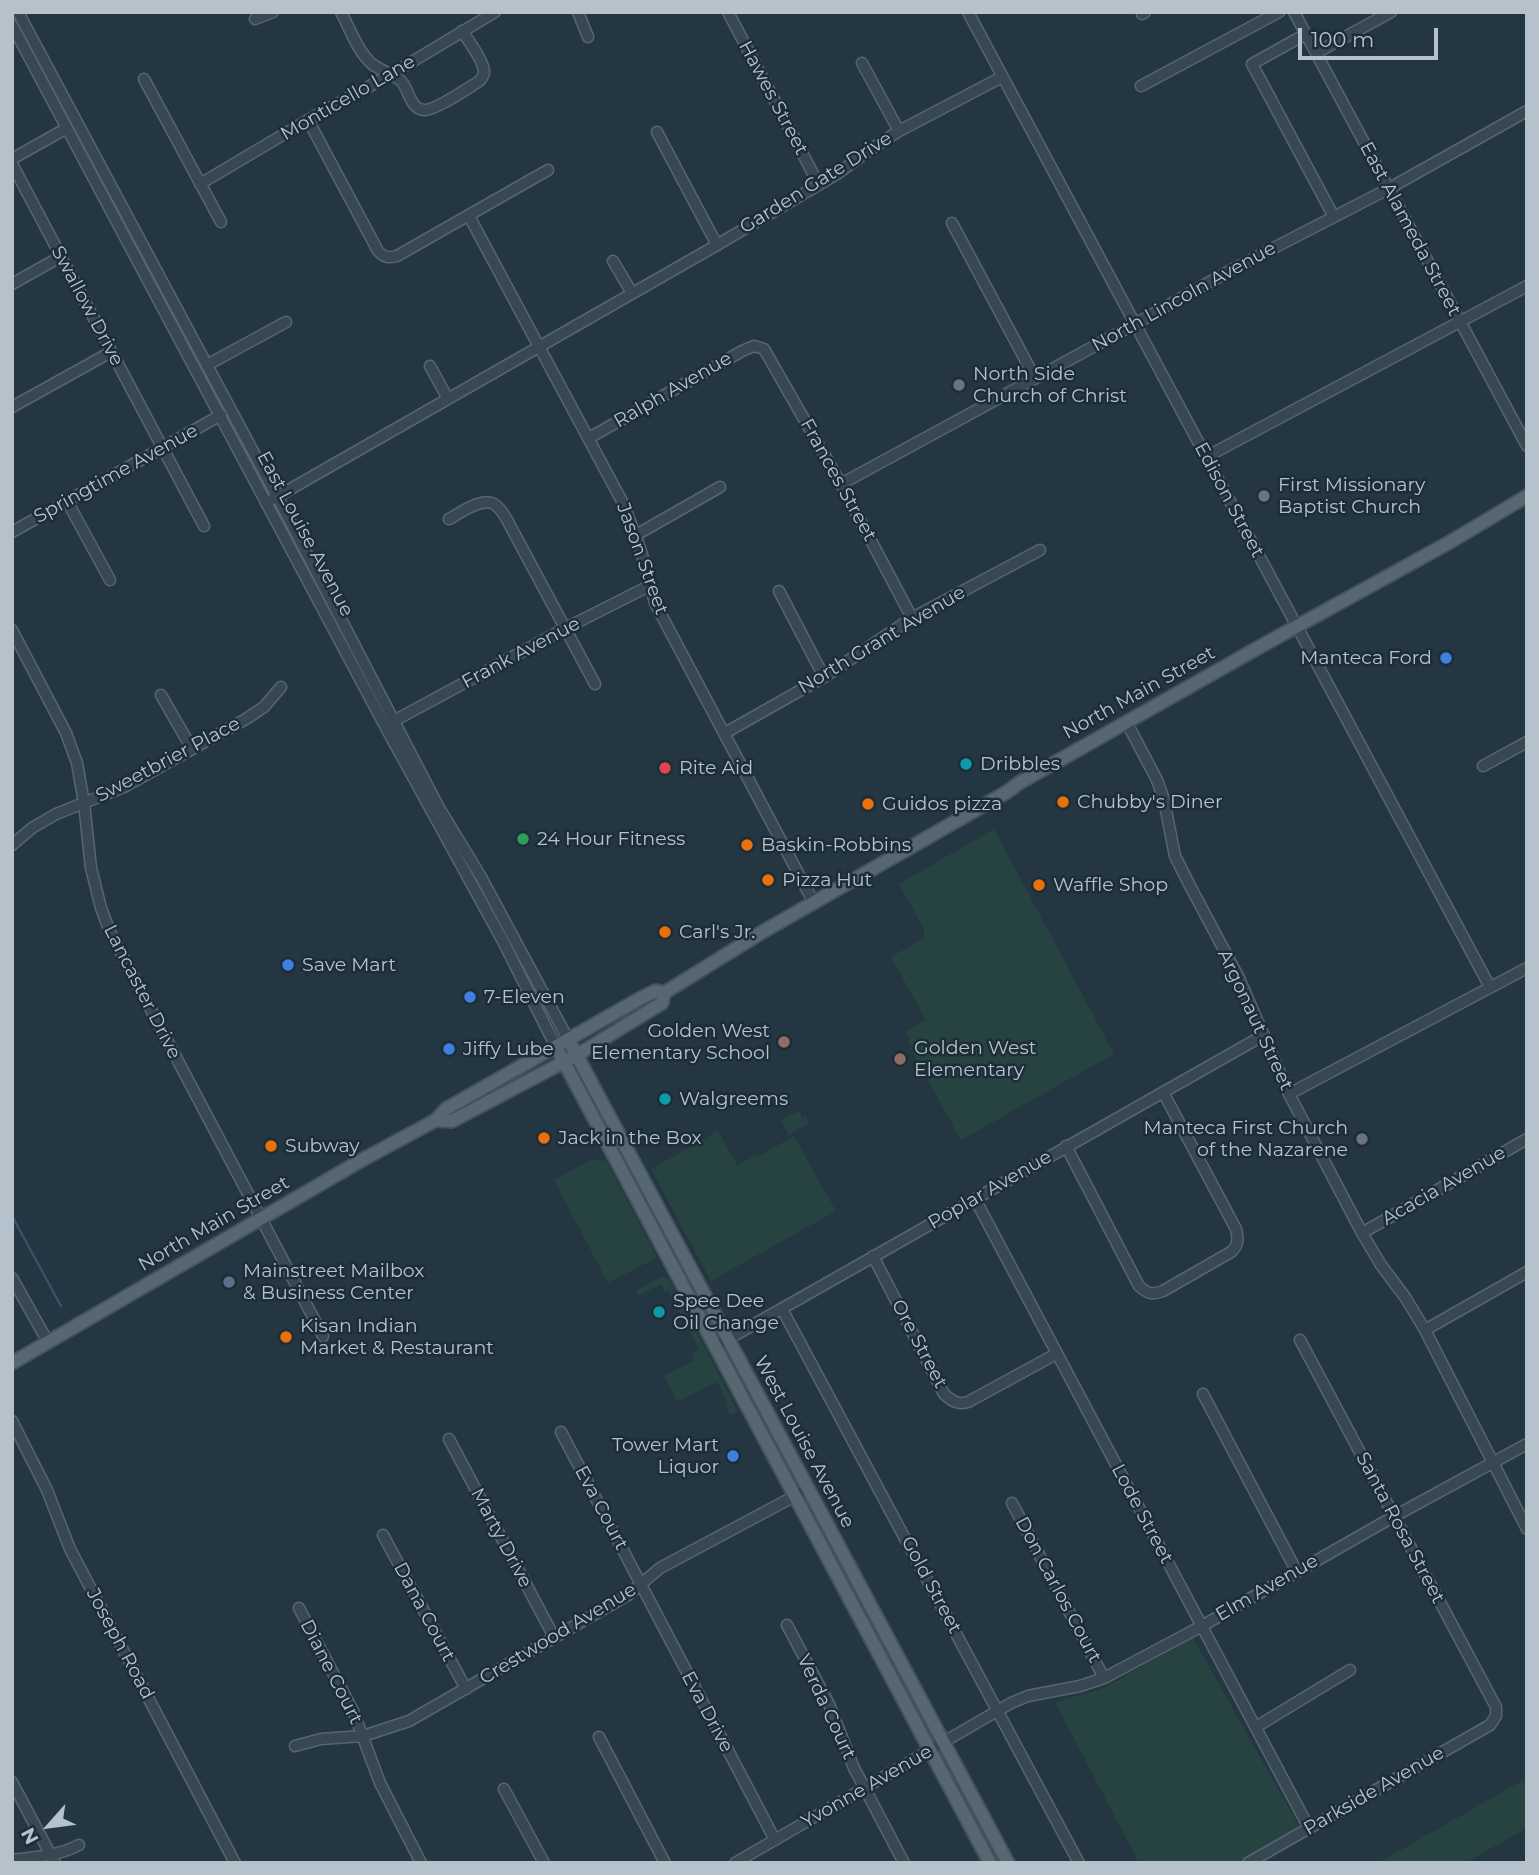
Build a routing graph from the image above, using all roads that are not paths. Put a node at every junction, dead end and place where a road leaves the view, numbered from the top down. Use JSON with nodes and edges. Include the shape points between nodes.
{"nodes":[{"id":1,"x":18,"y":12,"type":"edge"},
{"id":2,"x":273,"y":12,"type":"edge"},
{"id":3,"x":341,"y":12,"type":"edge"},
{"id":4,"x":495,"y":12,"type":"edge"},
{"id":5,"x":578,"y":12,"type":"edge"},
{"id":6,"x":728,"y":12,"type":"edge"},
{"id":7,"x":968,"y":12,"type":"edge"},
{"id":8,"x":1279,"y":12,"type":"edge"},
{"id":9,"x":1294,"y":12,"type":"edge"},
{"id":10,"x":1391,"y":12,"type":"edge"},
{"id":11,"x":254,"y":19,"type":"dead end"},
{"id":12,"x":12,"y":25,"type":"edge"},
{"id":13,"x":462,"y":31,"type":"junction"},
{"id":14,"x":1306,"y":34,"type":"junction"},
{"id":15,"x":588,"y":37,"type":"dead end"},
{"id":16,"x":1316,"y":53,"type":"junction"},
{"id":17,"x":862,"y":63,"type":"dead end"},
{"id":18,"x":390,"y":75,"type":"junction"},
{"id":19,"x":1002,"y":76,"type":"junction"},
{"id":20,"x":144,"y":79,"type":"dead end"},
{"id":21,"x":1141,"y":86,"type":"dead end"},
{"id":22,"x":1527,"y":111,"type":"edge"},
{"id":23,"x":308,"y":120,"type":"junction"},
{"id":24,"x":67,"y":128,"type":"junction"},
{"id":25,"x":899,"y":131,"type":"junction"},
{"id":26,"x":657,"y":132,"type":"dead end"},
{"id":27,"x":12,"y":162,"type":"edge"},
{"id":28,"x":548,"y":170,"type":"dead end"},
{"id":29,"x":200,"y":184,"type":"junction"},
{"id":30,"x":819,"y":185,"type":"junction"},
{"id":31,"x":1388,"y":189,"type":"junction"},
{"id":32,"x":469,"y":216,"type":"junction"},
{"id":33,"x":1334,"y":217,"type":"junction"},
{"id":34,"x":221,"y":222,"type":"dead end"},
{"id":35,"x":952,"y":223,"type":"dead end"},
{"id":36,"x":717,"y":245,"type":"junction"},
{"id":37,"x":60,"y":257,"type":"junction"},
{"id":38,"x":613,"y":261,"type":"dead end"},
{"id":39,"x":12,"y":284,"type":"edge"},
{"id":40,"x":1527,"y":286,"type":"edge"},
{"id":41,"x":632,"y":293,"type":"junction"},
{"id":42,"x":286,"y":322,"type":"dead end"},
{"id":43,"x":1460,"y":322,"type":"junction"},
{"id":44,"x":1135,"y":324,"type":"junction"},
{"id":45,"x":539,"y":347,"type":"junction"},
{"id":46,"x":759,"y":347,"type":"joint"},
{"id":47,"x":111,"y":352,"type":"junction"},
{"id":48,"x":207,"y":365,"type":"junction"},
{"id":49,"x":430,"y":366,"type":"dead end"},
{"id":50,"x":1035,"y":378,"type":"junction"},
{"id":51,"x":448,"y":399,"type":"junction"},
{"id":52,"x":12,"y":407,"type":"edge"},
{"id":53,"x":220,"y":415,"type":"junction"},
{"id":54,"x":589,"y":438,"type":"junction"},
{"id":55,"x":1527,"y":446,"type":"edge"},
{"id":56,"x":162,"y":448,"type":"junction"},
{"id":57,"x":1206,"y":457,"type":"junction"},
{"id":58,"x":841,"y":484,"type":"junction"},
{"id":59,"x":720,"y":488,"type":"dead end"},
{"id":60,"x":1527,"y":496,"type":"edge"},
{"id":61,"x":272,"y":499,"type":"junction"},
{"id":62,"x":67,"y":501,"type":"junction"},
{"id":63,"x":449,"y":519,"type":"dead end"},
{"id":64,"x":204,"y":526,"type":"dead end"},
{"id":65,"x":12,"y":531,"type":"edge"},
{"id":66,"x":636,"y":535,"type":"junction"},
{"id":67,"x":1040,"y":550,"type":"dead end"},
{"id":68,"x":110,"y":580,"type":"dead end"},
{"id":69,"x":649,"y":586,"type":"junction"},
{"id":70,"x":779,"y":592,"type":"dead end"},
{"id":71,"x":912,"y":618,"type":"junction"},
{"id":72,"x":1297,"y":626,"type":"junction"},
{"id":73,"x":566,"y":628,"type":"junction"},
{"id":74,"x":12,"y":630,"type":"edge"},
{"id":75,"x":824,"y":677,"type":"junction"},
{"id":76,"x":595,"y":684,"type":"dead end"},
{"id":77,"x":281,"y":687,"type":"dead end"},
{"id":78,"x":161,"y":695,"type":"dead end"},
{"id":79,"x":1127,"y":723,"type":"junction"},
{"id":80,"x":389,"y":724,"type":"junction"},
{"id":81,"x":725,"y":733,"type":"junction"},
{"id":82,"x":1527,"y":742,"type":"edge"},
{"id":83,"x":192,"y":749,"type":"junction"},
{"id":84,"x":1483,"y":766,"type":"dead end"},
{"id":85,"x":84,"y":803,"type":"junction"},
{"id":86,"x":12,"y":845,"type":"edge"},
{"id":87,"x":814,"y":903,"type":"junction"},
{"id":88,"x":1527,"y":968,"type":"edge"},
{"id":89,"x":1490,"y":987,"type":"junction"},
{"id":90,"x":664,"y":993,"type":"junction"},
{"id":91,"x":1264,"y":1035,"type":"junction"},
{"id":92,"x":568,"y":1040,"type":"junction"},
{"id":93,"x":556,"y":1047,"type":"junction"},
{"id":94,"x":577,"y":1055,"type":"junction"},
{"id":95,"x":564,"y":1062,"type":"junction"},
{"id":96,"x":1163,"y":1092,"type":"junction"},
{"id":97,"x":1289,"y":1094,"type":"junction"},
{"id":98,"x":436,"y":1120,"type":"junction"},
{"id":99,"x":1527,"y":1139,"type":"edge"},
{"id":100,"x":1066,"y":1146,"type":"junction"},
{"id":101,"x":975,"y":1199,"type":"junction"},
{"id":102,"x":262,"y":1218,"type":"junction"},
{"id":103,"x":1362,"y":1233,"type":"junction"},
{"id":104,"x":873,"y":1256,"type":"junction"},
{"id":105,"x":1527,"y":1272,"type":"edge"},
{"id":106,"x":12,"y":1278,"type":"edge"},
{"id":107,"x":782,"y":1309,"type":"junction"},
{"id":108,"x":1424,"y":1331,"type":"junction"},
{"id":109,"x":323,"y":1336,"type":"dead end"},
{"id":110,"x":1300,"y":1340,"type":"dead end"},
{"id":111,"x":48,"y":1342,"type":"junction"},
{"id":112,"x":722,"y":1343,"type":"junction"},
{"id":113,"x":1056,"y":1354,"type":"junction"},
{"id":114,"x":12,"y":1363,"type":"edge"},
{"id":115,"x":1203,"y":1394,"type":"dead end"},
{"id":116,"x":12,"y":1421,"type":"edge"},
{"id":117,"x":561,"y":1432,"type":"dead end"},
{"id":118,"x":449,"y":1439,"type":"dead end"},
{"id":119,"x":1527,"y":1444,"type":"edge"},
{"id":120,"x":1492,"y":1463,"type":"junction"},
{"id":121,"x":808,"y":1489,"type":"junction"},
{"id":122,"x":795,"y":1496,"type":"junction"},
{"id":123,"x":1012,"y":1503,"type":"dead end"},
{"id":124,"x":1393,"y":1517,"type":"junction"},
{"id":125,"x":1527,"y":1529,"type":"edge"},
{"id":126,"x":383,"y":1535,"type":"dead end"},
{"id":127,"x":1297,"y":1572,"type":"junction"},
{"id":128,"x":641,"y":1584,"type":"junction"},
{"id":129,"x":299,"y":1608,"type":"dead end"},
{"id":130,"x":787,"y":1625,"type":"dead end"},
{"id":131,"x":1202,"y":1626,"type":"junction"},
{"id":132,"x":554,"y":1637,"type":"junction"},
{"id":133,"x":1350,"y":1670,"type":"dead end"},
{"id":134,"x":1104,"y":1678,"type":"junction"},
{"id":135,"x":466,"y":1689,"type":"junction"},
{"id":136,"x":999,"y":1711,"type":"junction"},
{"id":137,"x":1496,"y":1716,"type":"joint"},
{"id":138,"x":1256,"y":1727,"type":"junction"},
{"id":139,"x":363,"y":1736,"type":"junction"},
{"id":140,"x":598,"y":1737,"type":"dead end"},
{"id":141,"x":944,"y":1743,"type":"junction"},
{"id":142,"x":295,"y":1746,"type":"dead end"},
{"id":143,"x":930,"y":1751,"type":"junction"},
{"id":144,"x":12,"y":1782,"type":"edge"},
{"id":145,"x":504,"y":1789,"type":"dead end"},
{"id":146,"x":865,"y":1789,"type":"junction"},
{"id":147,"x":1309,"y":1828,"type":"junction"},
{"id":148,"x":775,"y":1840,"type":"junction"},
{"id":149,"x":79,"y":1845,"type":"dead end"},
{"id":150,"x":53,"y":1859,"type":"edge"},
{"id":151,"x":12,"y":1860,"type":"edge"},
{"id":152,"x":235,"y":1863,"type":"edge"},
{"id":153,"x":421,"y":1863,"type":"edge"},
{"id":154,"x":544,"y":1863,"type":"edge"},
{"id":155,"x":666,"y":1863,"type":"edge"},
{"id":156,"x":735,"y":1863,"type":"edge"},
{"id":157,"x":904,"y":1863,"type":"edge"},
{"id":158,"x":990,"y":1863,"type":"edge"},
{"id":159,"x":1008,"y":1863,"type":"edge"},
{"id":160,"x":1079,"y":1863,"type":"edge"},
{"id":161,"x":1248,"y":1863,"type":"edge"}],
"edges":[{"from":1,"to":48,"type":"street","name":"East Louise Avenue"},
{"from":2,"to":11,"type":"street"},
{"from":3,"to":18,"type":"street","via":[[364,55]]},
{"from":4,"to":13,"type":"street","name":"Monticello Lane"},
{"from":5,"to":15,"type":"street"},
{"from":6,"to":30,"type":"street","name":"Hawes Street"},
{"from":7,"to":19,"type":"street","name":"Edison Street"},
{"from":8,"to":21,"type":"street"},
{"from":9,"to":14,"type":"street","name":"East Alameda Street"},
{"from":10,"to":16,"type":"street"},
{"from":12,"to":24,"type":"street","name":"East Louise Avenue"},
{"from":13,"to":18,"type":"street","name":"Monticello Lane"},
{"from":13,"to":18,"type":"street","via":[[484,72],[478,82],[422,110],[402,82]]},
{"from":14,"to":16,"type":"street","name":"East Alameda Street"},
{"from":14,"to":33,"type":"street","via":[[1252,64]]},
{"from":16,"to":31,"type":"street","name":"East Alameda Street"},
{"from":17,"to":25,"type":"street"},
{"from":18,"to":23,"type":"street","name":"Monticello Lane"},
{"from":19,"to":25,"type":"street","name":"Garden Gate Drive"},
{"from":19,"to":44,"type":"street","name":"Edison Street"},
{"from":20,"to":29,"type":"street"},
{"from":22,"to":31,"type":"street","name":"North Lincoln Avenue"},
{"from":23,"to":29,"type":"street","name":"Monticello Lane"},
{"from":23,"to":32,"type":"street","via":[[384,257],[397,256]]},
{"from":24,"to":27,"type":"street"},
{"from":24,"to":53,"type":"street","name":"East Louise Avenue"},
{"from":25,"to":30,"type":"street","name":"Garden Gate Drive"},
{"from":26,"to":36,"type":"street"},
{"from":27,"to":37,"type":"street","name":"Swallow Drive"},
{"from":28,"to":32,"type":"street"},
{"from":29,"to":34,"type":"street"},
{"from":30,"to":36,"type":"street","name":"Garden Gate Drive"},
{"from":31,"to":33,"type":"street","name":"North Lincoln Avenue"},
{"from":31,"to":43,"type":"street","name":"East Alameda Street"},
{"from":32,"to":45,"type":"street","name":"Jason Street"},
{"from":33,"to":44,"type":"street","name":"North Lincoln Avenue"},
{"from":35,"to":50,"type":"street"},
{"from":36,"to":41,"type":"street","name":"Garden Gate Drive"},
{"from":37,"to":39,"type":"street"},
{"from":37,"to":47,"type":"street","name":"Swallow Drive"},
{"from":38,"to":41,"type":"street"},
{"from":40,"to":43,"type":"street"},
{"from":41,"to":45,"type":"street","name":"Garden Gate Drive"},
{"from":42,"to":48,"type":"street"},
{"from":43,"to":55,"type":"street","name":"East Alameda Street"},
{"from":43,"to":57,"type":"street"},
{"from":44,"to":50,"type":"street","name":"North Lincoln Avenue"},
{"from":44,"to":57,"type":"street","name":"Edison Street"},
{"from":45,"to":51,"type":"street","name":"Garden Gate Drive"},
{"from":45,"to":54,"type":"street","name":"Jason Street"},
{"from":46,"to":54,"type":"street","name":"Ralph Avenue","via":[[742,351]]},
{"from":46,"to":58,"type":"street","name":"Frances Street","via":[[768,353]]},
{"from":47,"to":52,"type":"street"},
{"from":47,"to":56,"type":"street","name":"Swallow Drive"},
{"from":48,"to":61,"type":"street","name":"East Louise Avenue"},
{"from":49,"to":51,"type":"street"},
{"from":50,"to":58,"type":"street","name":"North Lincoln Avenue"},
{"from":51,"to":61,"type":"street","name":"Garden Gate Drive"},
{"from":53,"to":56,"type":"street","name":"Springtime Avenue"},
{"from":53,"to":61,"type":"street","name":"East Louise Avenue"},
{"from":54,"to":66,"type":"street","name":"Jason Street"},
{"from":56,"to":62,"type":"street","name":"Springtime Avenue"},
{"from":56,"to":64,"type":"street","name":"Swallow Drive"},
{"from":57,"to":72,"type":"street","name":"Edison Street"},
{"from":58,"to":71,"type":"street","name":"Frances Street"},
{"from":59,"to":66,"type":"street"},
{"from":60,"to":72,"type":"main road","name":"North Main Street"},
{"from":61,"to":80,"type":"street","name":"East Louise Avenue"},
{"from":62,"to":65,"type":"street","name":"Springtime Avenue"},
{"from":62,"to":68,"type":"street"},
{"from":63,"to":73,"type":"street","via":[[478,504],[497,506]]},
{"from":66,"to":69,"type":"street","name":"Jason Street"},
{"from":67,"to":71,"type":"street","name":"North Grant Avenue"},
{"from":69,"to":73,"type":"street","name":"Frank Avenue"},
{"from":69,"to":81,"type":"street","name":"Jason Street"},
{"from":70,"to":75,"type":"street"},
{"from":71,"to":75,"type":"street","name":"North Grant Avenue"},
{"from":72,"to":79,"type":"main road","name":"North Main Street"},
{"from":72,"to":89,"type":"street","name":"Edison Street"},
{"from":73,"to":76,"type":"street"},
{"from":73,"to":80,"type":"street","name":"Frank Avenue"},
{"from":74,"to":85,"type":"street","name":"Lancaster Drive","via":[[71,745]]},
{"from":75,"to":81,"type":"street","name":"North Grant Avenue"},
{"from":77,"to":83,"type":"street","name":"Sweetbrier Place","via":[[264,707]]},
{"from":78,"to":83,"type":"street"},
{"from":79,"to":87,"type":"main road","name":"North Main Street"},
{"from":79,"to":91,"type":"street","name":"Argonaut Street","via":[[1157,780],[1175,856]]},
{"from":80,"to":92,"type":"street","name":"East Louise Avenue","via":[[481,877]]},
{"from":80,"to":93,"type":"street","name":"East Louise Avenue"},
{"from":81,"to":87,"type":"street","name":"Jason Street"},
{"from":82,"to":84,"type":"street"},
{"from":83,"to":85,"type":"street","name":"Sweetbrier Place","via":[[124,787]]},
{"from":85,"to":86,"type":"street","name":"Sweetbrier Place","via":[[55,814]]},
{"from":85,"to":102,"type":"street","name":"Lancaster Drive","via":[[91,868],[110,932]]},
{"from":87,"to":90,"type":"main road","name":"North Main Street"},
{"from":88,"to":89,"type":"street"},
{"from":89,"to":97,"type":"street"},
{"from":90,"to":92,"type":"main road","name":"North Main Street","via":[[656,991]]},
{"from":90,"to":94,"type":"main road","name":"North Main Street","via":[[662,1003]]},
{"from":91,"to":96,"type":"street","name":"Poplar Avenue"},
{"from":91,"to":97,"type":"street","name":"Argonaut Street"},
{"from":92,"to":93,"type":"main road","name":"North Main Street"},
{"from":92,"to":94,"type":"main road","name":"West Louise Avenue"},
{"from":93,"to":95,"type":"main road","name":"East Louise Avenue"},
{"from":93,"to":98,"type":"main road","name":"North Main Street","via":[[446,1109]]},
{"from":94,"to":95,"type":"main road","name":"North Main Street"},
{"from":94,"to":112,"type":"main road","name":"West Louise Avenue"},
{"from":95,"to":98,"type":"main road","name":"North Main Street","via":[[452,1121]]},
{"from":95,"to":112,"type":"main road","name":"West Louise Avenue"},
{"from":96,"to":100,"type":"street","name":"Poplar Avenue"},
{"from":96,"to":100,"type":"street","via":[[1238,1239],[1231,1252],[1163,1291],[1146,1293],[1139,1286]]},
{"from":97,"to":103,"type":"street","name":"Argonaut Street"},
{"from":98,"to":102,"type":"main road","name":"North Main Street"},
{"from":99,"to":103,"type":"street","name":"Acacia Avenue"},
{"from":100,"to":101,"type":"street","name":"Poplar Avenue"},
{"from":101,"to":104,"type":"street","name":"Poplar Avenue"},
{"from":101,"to":113,"type":"street","name":"Lode Street"},
{"from":102,"to":109,"type":"street","name":"Lancaster Drive"},
{"from":102,"to":111,"type":"main road","name":"North Main Street"},
{"from":103,"to":108,"type":"street","name":"Argonaut Street"},
{"from":104,"to":107,"type":"street","name":"Poplar Avenue"},
{"from":104,"to":113,"type":"street","name":"Ore Street","via":[[952,1402],[968,1402]]},
{"from":105,"to":108,"type":"street"},
{"from":106,"to":111,"type":"street"},
{"from":107,"to":112,"type":"street","name":"Poplar Avenue"},
{"from":107,"to":136,"type":"street","name":"Gold Street"},
{"from":108,"to":120,"type":"street","name":"Argonaut Street"},
{"from":110,"to":124,"type":"street","name":"Santa Rosa Street"},
{"from":111,"to":114,"type":"main road","name":"North Main Street"},
{"from":112,"to":121,"type":"main road","name":"West Louise Avenue"},
{"from":112,"to":122,"type":"main road","name":"West Louise Avenue"},
{"from":113,"to":131,"type":"street","name":"Lode Street"},
{"from":115,"to":127,"type":"street"},
{"from":116,"to":152,"type":"street","name":"Joseph Road","via":[[70,1549]]},
{"from":117,"to":128,"type":"street","name":"Eva Court"},
{"from":118,"to":132,"type":"street","name":"Marty Drive"},
{"from":119,"to":120,"type":"street","name":"Elm Avenue"},
{"from":120,"to":124,"type":"street","name":"Elm Avenue"},
{"from":120,"to":125,"type":"street","name":"Argonaut Street"},
{"from":121,"to":122,"type":"street","name":"Crestwood Avenue"},
{"from":121,"to":141,"type":"main road","name":"West Louise Avenue"},
{"from":122,"to":128,"type":"street","name":"Crestwood Avenue","via":[[660,1569]]},
{"from":122,"to":143,"type":"main road","name":"West Louise Avenue"},
{"from":123,"to":134,"type":"street","name":"Don Carlos Court"},
{"from":124,"to":127,"type":"street","name":"Elm Avenue"},
{"from":124,"to":137,"type":"street","name":"Santa Rosa Street","via":[[1496,1707]]},
{"from":126,"to":135,"type":"street","name":"Dana Court"},
{"from":127,"to":131,"type":"street","name":"Elm Avenue"},
{"from":128,"to":132,"type":"street","name":"Crestwood Avenue"},
{"from":128,"to":148,"type":"street","name":"Eva Drive"},
{"from":129,"to":139,"type":"street","name":"Diane Court"},
{"from":130,"to":146,"type":"street","name":"Verda Court"},
{"from":131,"to":134,"type":"street","name":"Elm Avenue"},
{"from":131,"to":138,"type":"street","name":"Lode Street"},
{"from":132,"to":135,"type":"street","name":"Crestwood Avenue"},
{"from":133,"to":138,"type":"street"},
{"from":134,"to":136,"type":"street","name":"Elm Avenue","via":[[1028,1696]]},
{"from":135,"to":139,"type":"street","name":"Crestwood Avenue","via":[[409,1721]]},
{"from":136,"to":141,"type":"street","name":"Yvonne Avenue"},
{"from":136,"to":160,"type":"street","name":"Gold Street"},
{"from":137,"to":147,"type":"street","name":"Parkside Avenue","via":[[1490,1725]]},
{"from":138,"to":147,"type":"street","name":"Lode Street"},
{"from":139,"to":142,"type":"street","name":"Crestwood Avenue"},
{"from":139,"to":153,"type":"street","name":"Diane Court","via":[[380,1783]]},
{"from":140,"to":155,"type":"street"},
{"from":141,"to":143,"type":"street","name":"Yvonne Avenue"},
{"from":141,"to":159,"type":"main road","name":"West Louise Avenue"},
{"from":143,"to":146,"type":"street","name":"Yvonne Avenue"},
{"from":143,"to":158,"type":"main road","name":"West Louise Avenue"},
{"from":144,"to":150,"type":"street"},
{"from":145,"to":154,"type":"street"},
{"from":146,"to":148,"type":"street","name":"Yvonne Avenue"},
{"from":146,"to":157,"type":"street","name":"Verda Court"},
{"from":147,"to":161,"type":"street","name":"Parkside Avenue"},
{"from":148,"to":156,"type":"street","name":"Yvonne Avenue"},
{"from":149,"to":150,"type":"street"},
{"from":150,"to":151,"type":"street"}]}
